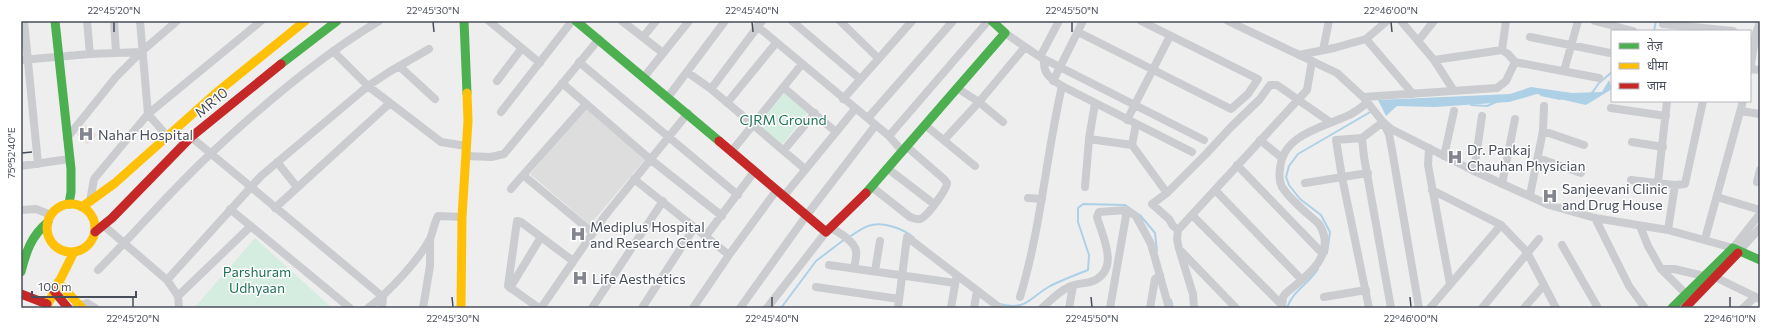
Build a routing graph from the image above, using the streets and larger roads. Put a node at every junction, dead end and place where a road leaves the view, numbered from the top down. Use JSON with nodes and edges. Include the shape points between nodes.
{"nodes":[{"id":1,"x":24,"y":21,"type":"edge"},
{"id":2,"x":55,"y":21,"type":"edge"},
{"id":3,"x":87,"y":21,"type":"edge"},
{"id":4,"x":114,"y":21,"type":"edge"},
{"id":5,"x":140,"y":21,"type":"edge"},
{"id":6,"x":177,"y":21,"type":"edge"},
{"id":7,"x":261,"y":21,"type":"edge"},
{"id":8,"x":306,"y":21,"type":"edge"},
{"id":9,"x":337,"y":21,"type":"edge"},
{"id":10,"x":378,"y":21,"type":"edge"},
{"id":11,"x":464,"y":21,"type":"edge"},
{"id":12,"x":489,"y":21,"type":"edge"},
{"id":13,"x":572,"y":21,"type":"edge"},
{"id":14,"x":576,"y":21,"type":"edge"},
{"id":15,"x":622,"y":21,"type":"edge"},
{"id":16,"x":656,"y":21,"type":"edge"},
{"id":17,"x":689,"y":21,"type":"edge"},
{"id":18,"x":725,"y":21,"type":"edge"},
{"id":19,"x":840,"y":21,"type":"edge"},
{"id":20,"x":912,"y":21,"type":"edge"},
{"id":21,"x":953,"y":21,"type":"edge"},
{"id":22,"x":988,"y":21,"type":"edge"},
{"id":23,"x":992,"y":21,"type":"edge"},
{"id":24,"x":1059,"y":21,"type":"edge"},
{"id":25,"x":1083,"y":21,"type":"edge"},
{"id":26,"x":1141,"y":21,"type":"edge"},
{"id":27,"x":1228,"y":21,"type":"edge"},
{"id":28,"x":1329,"y":21,"type":"edge"},
{"id":29,"x":1387,"y":21,"type":"edge"},
{"id":30,"x":1401,"y":21,"type":"edge"},
{"id":31,"x":1434,"y":21,"type":"edge"},
{"id":32,"x":1506,"y":21,"type":"edge"},
{"id":33,"x":1578,"y":21,"type":"edge"},
{"id":34,"x":1595,"y":21,"type":"edge"},
{"id":35,"x":1760,"y":22,"type":"edge"},
{"id":36,"x":760,"y":23,"type":"edge"},
{"id":37,"x":797,"y":23,"type":"edge"},
{"id":38,"x":1663,"y":24,"type":"dead end"},
{"id":39,"x":1629,"y":30,"type":"edge"},
{"id":40,"x":1723,"y":30,"type":"edge"},
{"id":41,"x":1078,"y":32,"type":"junction"},
{"id":42,"x":1005,"y":33,"type":"junction"},
{"id":43,"x":1753,"y":33,"type":"edge"},
{"id":44,"x":1170,"y":36,"type":"junction"},
{"id":45,"x":643,"y":37,"type":"junction"},
{"id":46,"x":1530,"y":37,"type":"dead end"},
{"id":47,"x":599,"y":39,"type":"junction"},
{"id":48,"x":1366,"y":39,"type":"junction"},
{"id":49,"x":1418,"y":41,"type":"junction"},
{"id":50,"x":776,"y":43,"type":"junction"},
{"id":51,"x":1572,"y":45,"type":"junction"},
{"id":52,"x":1025,"y":46,"type":"junction"},
{"id":53,"x":522,"y":48,"type":"junction"},
{"id":54,"x":429,"y":50,"type":"dead end"},
{"id":55,"x":1323,"y":50,"type":"junction"},
{"id":56,"x":1502,"y":50,"type":"junction"},
{"id":57,"x":333,"y":51,"type":"junction"},
{"id":58,"x":116,"y":52,"type":"junction"},
{"id":59,"x":141,"y":52,"type":"junction"},
{"id":60,"x":663,"y":53,"type":"junction"},
{"id":61,"x":1610,"y":53,"type":"dead end"},
{"id":62,"x":90,"y":54,"type":"junction"},
{"id":63,"x":1299,"y":55,"type":"junction"},
{"id":64,"x":59,"y":57,"type":"junction"},
{"id":65,"x":1751,"y":57,"type":"edge"},
{"id":66,"x":878,"y":58,"type":"junction"},
{"id":67,"x":1042,"y":59,"type":"junction"},
{"id":68,"x":24,"y":60,"type":"edge"},
{"id":69,"x":1434,"y":60,"type":"junction"},
{"id":70,"x":1312,"y":61,"type":"junction"},
{"id":71,"x":580,"y":62,"type":"junction"},
{"id":72,"x":1515,"y":62,"type":"junction"},
{"id":73,"x":540,"y":63,"type":"junction"},
{"id":74,"x":802,"y":64,"type":"junction"},
{"id":75,"x":399,"y":66,"type":"junction"},
{"id":76,"x":1060,"y":67,"type":"junction"},
{"id":77,"x":1153,"y":70,"type":"junction"},
{"id":78,"x":1564,"y":71,"type":"junction"},
{"id":79,"x":688,"y":72,"type":"junction"},
{"id":80,"x":644,"y":77,"type":"junction"},
{"id":81,"x":1599,"y":78,"type":"dead end"},
{"id":82,"x":860,"y":79,"type":"junction"},
{"id":83,"x":497,"y":81,"type":"dead end"},
{"id":84,"x":1053,"y":81,"type":"junction"},
{"id":85,"x":562,"y":83,"type":"junction"},
{"id":86,"x":368,"y":86,"type":"junction"},
{"id":87,"x":1062,"y":86,"type":"junction"},
{"id":88,"x":783,"y":87,"type":"junction"},
{"id":89,"x":957,"y":88,"type":"junction"},
{"id":90,"x":711,"y":89,"type":"junction"},
{"id":91,"x":1454,"y":91,"type":"junction"},
{"id":92,"x":1413,"y":94,"type":"junction"},
{"id":93,"x":668,"y":96,"type":"junction"},
{"id":94,"x":435,"y":99,"type":"dead end"},
{"id":95,"x":843,"y":99,"type":"junction"},
{"id":96,"x":1299,"y":99,"type":"junction"},
{"id":97,"x":979,"y":102,"type":"junction"},
{"id":98,"x":1366,"y":102,"type":"junction"},
{"id":99,"x":1668,"y":102,"type":"edge"},
{"id":100,"x":1703,"y":102,"type":"edge"},
{"id":101,"x":1743,"y":102,"type":"edge"},
{"id":102,"x":390,"y":103,"type":"junction"},
{"id":103,"x":727,"y":103,"type":"junction"},
{"id":104,"x":1095,"y":103,"type":"junction"},
{"id":105,"x":586,"y":104,"type":"junction"},
{"id":106,"x":1135,"y":105,"type":"junction"},
{"id":107,"x":1544,"y":106,"type":"dead end"},
{"id":108,"x":1611,"y":108,"type":"dead end"},
{"id":109,"x":855,"y":109,"type":"junction"},
{"id":110,"x":1454,"y":111,"type":"dead end"},
{"id":111,"x":1741,"y":111,"type":"junction"},
{"id":112,"x":501,"y":112,"type":"dead end"},
{"id":113,"x":688,"y":113,"type":"junction"},
{"id":114,"x":815,"y":113,"type":"junction"},
{"id":115,"x":148,"y":114,"type":"junction"},
{"id":116,"x":1760,"y":114,"type":"edge"},
{"id":117,"x":1482,"y":116,"type":"dead end"},
{"id":118,"x":1666,"y":116,"type":"junction"},
{"id":119,"x":868,"y":118,"type":"junction"},
{"id":120,"x":1381,"y":119,"type":"junction"},
{"id":121,"x":1515,"y":119,"type":"dead end"},
{"id":122,"x":1127,"y":120,"type":"junction"},
{"id":123,"x":1003,"y":122,"type":"dead end"},
{"id":124,"x":1330,"y":122,"type":"junction"},
{"id":125,"x":753,"y":124,"type":"junction"},
{"id":126,"x":1136,"y":124,"type":"junction"},
{"id":127,"x":925,"y":125,"type":"junction"},
{"id":128,"x":875,"y":126,"type":"junction"},
{"id":129,"x":1543,"y":131,"type":"junction"},
{"id":130,"x":836,"y":132,"type":"junction"},
{"id":131,"x":669,"y":135,"type":"junction"},
{"id":132,"x":889,"y":136,"type":"junction"},
{"id":133,"x":168,"y":137,"type":"junction"},
{"id":134,"x":191,"y":137,"type":"junction"},
{"id":135,"x":67,"y":138,"type":"junction"},
{"id":136,"x":1362,"y":138,"type":"junction"},
{"id":137,"x":1089,"y":139,"type":"junction"},
{"id":138,"x":944,"y":140,"type":"junction"},
{"id":139,"x":1204,"y":140,"type":"dead end"},
{"id":140,"x":1260,"y":140,"type":"junction"},
{"id":141,"x":1632,"y":142,"type":"dead end"},
{"id":142,"x":1132,"y":145,"type":"junction"},
{"id":143,"x":1584,"y":145,"type":"dead end"},
{"id":144,"x":466,"y":146,"type":"junction"},
{"id":145,"x":1663,"y":147,"type":"junction"},
{"id":146,"x":904,"y":148,"type":"junction"},
{"id":147,"x":1430,"y":148,"type":"junction"},
{"id":148,"x":784,"y":150,"type":"junction"},
{"id":149,"x":731,"y":152,"type":"junction"},
{"id":150,"x":1192,"y":152,"type":"dead end"},
{"id":151,"x":211,"y":154,"type":"junction"},
{"id":152,"x":466,"y":156,"type":"junction"},
{"id":153,"x":1444,"y":156,"type":"junction"},
{"id":154,"x":1282,"y":158,"type":"junction"},
{"id":155,"x":1538,"y":158,"type":"junction"},
{"id":156,"x":69,"y":159,"type":"junction"},
{"id":157,"x":650,"y":159,"type":"junction"},
{"id":158,"x":276,"y":162,"type":"junction"},
{"id":159,"x":38,"y":164,"type":"junction"},
{"id":160,"x":1238,"y":165,"type":"junction"},
{"id":161,"x":21,"y":166,"type":"edge"},
{"id":162,"x":975,"y":166,"type":"dead end"},
{"id":163,"x":887,"y":168,"type":"junction"},
{"id":164,"x":805,"y":169,"type":"junction"},
{"id":165,"x":1760,"y":170,"type":"edge"},
{"id":166,"x":1474,"y":171,"type":"junction"},
{"id":167,"x":754,"y":172,"type":"junction"},
{"id":168,"x":1368,"y":173,"type":"junction"},
{"id":169,"x":1581,"y":173,"type":"dead end"},
{"id":170,"x":522,"y":175,"type":"junction"},
{"id":171,"x":1342,"y":177,"type":"junction"},
{"id":172,"x":634,"y":179,"type":"junction"},
{"id":173,"x":1631,"y":180,"type":"dead end"},
{"id":174,"x":1658,"y":182,"type":"junction"},
{"id":175,"x":1757,"y":182,"type":"dead end"},
{"id":176,"x":1305,"y":183,"type":"dead end"},
{"id":177,"x":1502,"y":184,"type":"junction"},
{"id":178,"x":1675,"y":185,"type":"junction"},
{"id":179,"x":250,"y":187,"type":"junction"},
{"id":180,"x":872,"y":187,"type":"junction"},
{"id":181,"x":1085,"y":187,"type":"dead end"},
{"id":182,"x":297,"y":188,"type":"junction"},
{"id":183,"x":511,"y":190,"type":"dead end"},
{"id":184,"x":1214,"y":190,"type":"junction"},
{"id":185,"x":1432,"y":190,"type":"junction"},
{"id":186,"x":1167,"y":193,"type":"junction"},
{"id":187,"x":780,"y":194,"type":"junction"},
{"id":188,"x":738,"y":195,"type":"junction"},
{"id":189,"x":1530,"y":195,"type":"junction"},
{"id":190,"x":1717,"y":197,"type":"junction"},
{"id":191,"x":1028,"y":198,"type":"dead end"},
{"id":192,"x":1042,"y":199,"type":"junction"},
{"id":193,"x":90,"y":201,"type":"junction"},
{"id":194,"x":663,"y":201,"type":"junction"},
{"id":195,"x":69,"y":204,"type":"junction"},
{"id":196,"x":934,"y":204,"type":"junction"},
{"id":197,"x":82,"y":207,"type":"junction"},
{"id":198,"x":275,"y":208,"type":"junction"},
{"id":199,"x":230,"y":209,"type":"junction"},
{"id":200,"x":21,"y":210,"type":"edge"},
{"id":201,"x":1127,"y":210,"type":"junction"},
{"id":202,"x":1760,"y":210,"type":"edge"},
{"id":203,"x":1192,"y":214,"type":"junction"},
{"id":204,"x":1760,"y":214,"type":"edge"},
{"id":205,"x":722,"y":216,"type":"junction"},
{"id":206,"x":806,"y":216,"type":"junction"},
{"id":207,"x":462,"y":217,"type":"junction"},
{"id":208,"x":1595,"y":218,"type":"junction"},
{"id":209,"x":49,"y":219,"type":"junction"},
{"id":210,"x":103,"y":225,"type":"junction"},
{"id":211,"x":1500,"y":225,"type":"junction"},
{"id":212,"x":251,"y":226,"type":"junction"},
{"id":213,"x":1640,"y":226,"type":"junction"},
{"id":214,"x":694,"y":228,"type":"junction"},
{"id":215,"x":1760,"y":228,"type":"edge"},
{"id":216,"x":828,"y":230,"type":"junction"},
{"id":217,"x":1178,"y":230,"type":"junction"},
{"id":218,"x":1668,"y":230,"type":"junction"},
{"id":219,"x":95,"y":232,"type":"junction"},
{"id":220,"x":592,"y":233,"type":"junction"},
{"id":221,"x":541,"y":237,"type":"junction"},
{"id":222,"x":705,"y":237,"type":"junction"},
{"id":223,"x":430,"y":239,"type":"junction"},
{"id":224,"x":1539,"y":239,"type":"dead end"},
{"id":225,"x":1705,"y":239,"type":"junction"},
{"id":226,"x":880,"y":241,"type":"dead end"},
{"id":227,"x":124,"y":244,"type":"junction"},
{"id":228,"x":1562,"y":245,"type":"dead end"},
{"id":229,"x":1179,"y":249,"type":"junction"},
{"id":230,"x":1736,"y":249,"type":"junction"},
{"id":231,"x":74,"y":252,"type":"junction"},
{"id":232,"x":1527,"y":252,"type":"junction"},
{"id":233,"x":1322,"y":253,"type":"junction"},
{"id":234,"x":729,"y":255,"type":"junction"},
{"id":235,"x":1760,"y":260,"type":"edge"},
{"id":236,"x":573,"y":261,"type":"junction"},
{"id":237,"x":829,"y":265,"type":"dead end"},
{"id":238,"x":854,"y":268,"type":"junction"},
{"id":239,"x":1661,"y":269,"type":"junction"},
{"id":240,"x":98,"y":270,"type":"dead end"},
{"id":241,"x":876,"y":271,"type":"junction"},
{"id":242,"x":21,"y":272,"type":"edge"},
{"id":243,"x":957,"y":274,"type":"junction"},
{"id":244,"x":902,"y":275,"type":"junction"},
{"id":245,"x":1160,"y":275,"type":"junction"},
{"id":246,"x":1704,"y":276,"type":"junction"},
{"id":247,"x":1715,"y":277,"type":"junction"},
{"id":248,"x":167,"y":280,"type":"junction"},
{"id":249,"x":1302,"y":280,"type":"junction"},
{"id":250,"x":58,"y":282,"type":"junction"},
{"id":251,"x":955,"y":283,"type":"junction"},
{"id":252,"x":1450,"y":284,"type":"junction"},
{"id":253,"x":1544,"y":285,"type":"junction"},
{"id":254,"x":1073,"y":286,"type":"junction"},
{"id":255,"x":816,"y":287,"type":"dead end"},
{"id":256,"x":510,"y":288,"type":"junction"},
{"id":257,"x":977,"y":290,"type":"junction"},
{"id":258,"x":1366,"y":290,"type":"junction"},
{"id":259,"x":54,"y":291,"type":"junction"},
{"id":260,"x":21,"y":294,"type":"edge"},
{"id":261,"x":1686,"y":294,"type":"junction"},
{"id":262,"x":178,"y":296,"type":"junction"},
{"id":263,"x":383,"y":297,"type":"junction"},
{"id":264,"x":1020,"y":297,"type":"dead end"},
{"id":265,"x":1324,"y":297,"type":"dead end"},
{"id":266,"x":1757,"y":298,"type":"edge"},
{"id":267,"x":899,"y":304,"type":"edge"},
{"id":268,"x":46,"y":306,"type":"edge"},
{"id":269,"x":1282,"y":306,"type":"edge"},
{"id":270,"x":78,"y":307,"type":"edge"},
{"id":271,"x":68,"y":308,"type":"edge"},
{"id":272,"x":95,"y":308,"type":"edge"},
{"id":273,"x":179,"y":308,"type":"edge"},
{"id":274,"x":350,"y":308,"type":"edge"},
{"id":275,"x":368,"y":308,"type":"edge"},
{"id":276,"x":382,"y":308,"type":"edge"},
{"id":277,"x":423,"y":308,"type":"edge"},
{"id":278,"x":461,"y":308,"type":"edge"},
{"id":279,"x":540,"y":308,"type":"edge"},
{"id":280,"x":592,"y":308,"type":"edge"},
{"id":281,"x":642,"y":308,"type":"edge"},
{"id":282,"x":693,"y":308,"type":"edge"},
{"id":283,"x":740,"y":308,"type":"edge"},
{"id":284,"x":767,"y":308,"type":"edge"},
{"id":285,"x":951,"y":308,"type":"edge"},
{"id":286,"x":974,"y":308,"type":"edge"},
{"id":287,"x":1000,"y":308,"type":"edge"},
{"id":288,"x":1042,"y":308,"type":"edge"},
{"id":289,"x":1069,"y":308,"type":"edge"},
{"id":290,"x":1110,"y":308,"type":"edge"},
{"id":291,"x":1150,"y":308,"type":"edge"},
{"id":292,"x":1169,"y":308,"type":"edge"},
{"id":293,"x":1194,"y":308,"type":"edge"},
{"id":294,"x":1236,"y":308,"type":"edge"},
{"id":295,"x":1369,"y":308,"type":"edge"},
{"id":296,"x":1392,"y":308,"type":"edge"},
{"id":297,"x":1418,"y":308,"type":"edge"},
{"id":298,"x":1430,"y":308,"type":"edge"},
{"id":299,"x":1482,"y":308,"type":"edge"},
{"id":300,"x":1524,"y":308,"type":"edge"},
{"id":301,"x":1556,"y":308,"type":"edge"},
{"id":302,"x":1598,"y":308,"type":"edge"},
{"id":303,"x":1645,"y":308,"type":"edge"},
{"id":304,"x":1672,"y":308,"type":"edge"},
{"id":305,"x":1685,"y":308,"type":"edge"},
{"id":306,"x":1743,"y":308,"type":"edge"}],
"edges":[{"from":1,"to":68,"type":"street"},
{"from":2,"to":64,"type":"street"},
{"from":3,"to":62,"type":"street"},
{"from":4,"to":58,"type":"street"},
{"from":5,"to":59,"type":"street"},
{"from":6,"to":59,"type":"street"},
{"from":7,"to":115,"type":"street"},
{"from":8,"to":133,"type":"street","name":"MR10","via":[[216,93]]},
{"from":9,"to":134,"type":"street","name":"MR10"},
{"from":10,"to":57,"type":"street"},
{"from":11,"to":144,"type":"street","via":[[468,121]]},
{"from":12,"to":53,"type":"street"},
{"from":13,"to":73,"type":"street"},
{"from":14,"to":47,"type":"street"},
{"from":15,"to":45,"type":"street"},
{"from":16,"to":45,"type":"street"},
{"from":17,"to":60,"type":"street"},
{"from":18,"to":79,"type":"street"},
{"from":19,"to":66,"type":"street"},
{"from":20,"to":66,"type":"street"},
{"from":21,"to":119,"type":"street"},
{"from":22,"to":132,"type":"street"},
{"from":23,"to":42,"type":"street"},
{"from":24,"to":67,"type":"street"},
{"from":25,"to":41,"type":"street"},
{"from":26,"to":44,"type":"street"},
{"from":27,"to":63,"type":"street"},
{"from":28,"to":55,"type":"street"},
{"from":29,"to":48,"type":"street"},
{"from":30,"to":49,"type":"street"},
{"from":31,"to":49,"type":"street"},
{"from":32,"to":56,"type":"street"},
{"from":33,"to":51,"type":"street"},
{"from":34,"to":39,"type":"street"},
{"from":35,"to":43,"type":"street"},
{"from":36,"to":50,"type":"street"},
{"from":36,"to":90,"type":"street"},
{"from":37,"to":82,"type":"street"},
{"from":38,"to":40,"type":"street"},
{"from":41,"to":76,"type":"street"},
{"from":41,"to":77,"type":"street"},
{"from":42,"to":52,"type":"street"},
{"from":42,"to":89,"type":"street"},
{"from":43,"to":65,"type":"street"},
{"from":44,"to":77,"type":"street"},
{"from":44,"to":77,"type":"street","via":[[1258,78],[1248,94],[1231,109]]},
{"from":45,"to":60,"type":"street"},
{"from":46,"to":51,"type":"street"},
{"from":47,"to":71,"type":"street"},
{"from":47,"to":80,"type":"street"},
{"from":48,"to":55,"type":"street"},
{"from":48,"to":92,"type":"street"},
{"from":49,"to":69,"type":"street"},
{"from":50,"to":74,"type":"street"},
{"from":50,"to":103,"type":"street"},
{"from":51,"to":61,"type":"street"},
{"from":51,"to":78,"type":"street"},
{"from":52,"to":67,"type":"street"},
{"from":52,"to":97,"type":"street"},
{"from":53,"to":73,"type":"street"},
{"from":53,"to":83,"type":"street"},
{"from":54,"to":75,"type":"street"},
{"from":55,"to":63,"type":"street"},
{"from":56,"to":69,"type":"street"},
{"from":56,"to":72,"type":"street"},
{"from":57,"to":86,"type":"street"},
{"from":57,"to":151,"type":"street","via":[[280,93]]},
{"from":58,"to":59,"type":"street"},
{"from":58,"to":62,"type":"street"},
{"from":59,"to":115,"type":"street"},
{"from":59,"to":135,"type":"street","via":[[116,77]]},
{"from":60,"to":80,"type":"street"},
{"from":62,"to":64,"type":"street"},
{"from":63,"to":70,"type":"street"},
{"from":64,"to":68,"type":"street"},
{"from":64,"to":135,"type":"street"},
{"from":66,"to":82,"type":"street"},
{"from":67,"to":76,"type":"street"},
{"from":67,"to":84,"type":"street","via":[[1044,71]]},
{"from":68,"to":159,"type":"street"},
{"from":69,"to":91,"type":"street"},
{"from":70,"to":96,"type":"street","via":[[1307,90]]},
{"from":70,"to":98,"type":"street","via":[[1337,73]]},
{"from":71,"to":85,"type":"street"},
{"from":71,"to":131,"type":"street"},
{"from":72,"to":78,"type":"street"},
{"from":72,"to":91,"type":"street","via":[[1506,81],[1497,88]]},
{"from":73,"to":112,"type":"street"},
{"from":74,"to":88,"type":"street"},
{"from":74,"to":95,"type":"street"},
{"from":75,"to":86,"type":"street"},
{"from":75,"to":94,"type":"street"},
{"from":76,"to":84,"type":"street"},
{"from":76,"to":106,"type":"street"},
{"from":77,"to":106,"type":"street"},
{"from":78,"to":81,"type":"street"},
{"from":79,"to":90,"type":"street"},
{"from":79,"to":93,"type":"street"},
{"from":80,"to":93,"type":"street"},
{"from":82,"to":95,"type":"street"},
{"from":84,"to":87,"type":"street"},
{"from":85,"to":105,"type":"street"},
{"from":85,"to":152,"type":"street","via":[[504,154],[491,157]]},
{"from":86,"to":102,"type":"street"},
{"from":86,"to":158,"type":"street"},
{"from":87,"to":104,"type":"street"},
{"from":87,"to":192,"type":"street"},
{"from":88,"to":114,"type":"street"},
{"from":88,"to":125,"type":"street"},
{"from":89,"to":97,"type":"street"},
{"from":89,"to":127,"type":"street"},
{"from":90,"to":103,"type":"street"},
{"from":91,"to":92,"type":"street"},
{"from":92,"to":98,"type":"street"},
{"from":93,"to":113,"type":"street"},
{"from":95,"to":109,"type":"street"},
{"from":96,"to":124,"type":"street"},
{"from":96,"to":140,"type":"street"},
{"from":96,"to":186,"type":"street","via":[[1277,85],[1270,85],[1250,110]]},
{"from":97,"to":123,"type":"street"},
{"from":97,"to":138,"type":"street"},
{"from":98,"to":120,"type":"street"},
{"from":98,"to":124,"type":"street","via":[[1348,116]]},
{"from":99,"to":118,"type":"street"},
{"from":100,"to":178,"type":"street","via":[[1685,184]]},
{"from":101,"to":111,"type":"street"},
{"from":102,"to":144,"type":"street","via":[[441,142]]},
{"from":102,"to":182,"type":"street"},
{"from":103,"to":125,"type":"street"},
{"from":104,"to":122,"type":"street"},
{"from":104,"to":137,"type":"street"},
{"from":105,"to":157,"type":"street"},
{"from":105,"to":170,"type":"street"},
{"from":106,"to":122,"type":"street"},
{"from":106,"to":139,"type":"street"},
{"from":107,"to":129,"type":"street"},
{"from":108,"to":118,"type":"street"},
{"from":109,"to":119,"type":"street"},
{"from":109,"to":130,"type":"street"},
{"from":110,"to":153,"type":"street"},
{"from":111,"to":116,"type":"street"},
{"from":111,"to":190,"type":"street"},
{"from":113,"to":131,"type":"street"},
{"from":113,"to":149,"type":"street"},
{"from":114,"to":130,"type":"street"},
{"from":114,"to":148,"type":"street"},
{"from":115,"to":133,"type":"street"},
{"from":115,"to":193,"type":"street","via":[[94,179]]},
{"from":117,"to":166,"type":"street"},
{"from":118,"to":145,"type":"street"},
{"from":119,"to":128,"type":"street"},
{"from":120,"to":136,"type":"street"},
{"from":120,"to":147,"type":"street","via":[[1391,129]]},
{"from":120,"to":297,"type":"street","via":[[1389,134]]},
{"from":121,"to":177,"type":"street"},
{"from":122,"to":126,"type":"street"},
{"from":124,"to":154,"type":"street","via":[[1293,143]]},
{"from":125,"to":148,"type":"street"},
{"from":125,"to":149,"type":"street"},
{"from":126,"to":142,"type":"street"},
{"from":126,"to":150,"type":"street"},
{"from":127,"to":138,"type":"street"},
{"from":127,"to":146,"type":"street"},
{"from":128,"to":132,"type":"street"},
{"from":128,"to":206,"type":"street"},
{"from":129,"to":143,"type":"street"},
{"from":129,"to":155,"type":"street"},
{"from":130,"to":164,"type":"street"},
{"from":131,"to":157,"type":"street"},
{"from":131,"to":188,"type":"street"},
{"from":132,"to":146,"type":"street"},
{"from":133,"to":193,"type":"street","name":"MR10"},
{"from":134,"to":151,"type":"street"},
{"from":134,"to":210,"type":"street","name":"MR10"},
{"from":135,"to":156,"type":"street"},
{"from":136,"to":168,"type":"street"},
{"from":136,"to":171,"type":"street","via":[[1336,140]]},
{"from":137,"to":142,"type":"street"},
{"from":137,"to":181,"type":"street"},
{"from":138,"to":162,"type":"street"},
{"from":140,"to":154,"type":"street"},
{"from":140,"to":160,"type":"street"},
{"from":141,"to":145,"type":"street"},
{"from":142,"to":186,"type":"street"},
{"from":144,"to":152,"type":"street"},
{"from":145,"to":174,"type":"street"},
{"from":146,"to":163,"type":"street"},
{"from":146,"to":196,"type":"street","via":[[947,183]]},
{"from":147,"to":153,"type":"street"},
{"from":147,"to":185,"type":"street","via":[[1428,165]]},
{"from":148,"to":164,"type":"street"},
{"from":149,"to":167,"type":"street"},
{"from":151,"to":179,"type":"street"},
{"from":151,"to":227,"type":"street"},
{"from":152,"to":207,"type":"street"},
{"from":153,"to":166,"type":"street"},
{"from":154,"to":233,"type":"street","via":[[1279,177],[1282,186],[1319,224],[1325,239]]},
{"from":155,"to":169,"type":"street"},
{"from":155,"to":189,"type":"street"},
{"from":156,"to":159,"type":"street"},
{"from":156,"to":195,"type":"street"},
{"from":157,"to":172,"type":"street"},
{"from":157,"to":205,"type":"street"},
{"from":158,"to":179,"type":"street"},
{"from":158,"to":182,"type":"street"},
{"from":159,"to":161,"type":"street"},
{"from":160,"to":184,"type":"street"},
{"from":160,"to":233,"type":"street"},
{"from":163,"to":180,"type":"street"},
{"from":163,"to":196,"type":"street"},
{"from":164,"to":187,"type":"street"},
{"from":165,"to":175,"type":"street"},
{"from":166,"to":177,"type":"street"},
{"from":167,"to":187,"type":"street"},
{"from":167,"to":188,"type":"street"},
{"from":168,"to":171,"type":"street"},
{"from":168,"to":296,"type":"street"},
{"from":170,"to":183,"type":"street"},
{"from":170,"to":220,"type":"street"},
{"from":171,"to":176,"type":"street"},
{"from":171,"to":258,"type":"street"},
{"from":172,"to":194,"type":"street"},
{"from":172,"to":220,"type":"street"},
{"from":173,"to":174,"type":"street"},
{"from":174,"to":178,"type":"street"},
{"from":177,"to":189,"type":"street"},
{"from":178,"to":218,"type":"street"},
{"from":179,"to":198,"type":"street"},
{"from":179,"to":199,"type":"street"},
{"from":180,"to":196,"type":"street","via":[[916,219],[923,218]]},
{"from":180,"to":216,"type":"street"},
{"from":182,"to":198,"type":"street"},
{"from":184,"to":203,"type":"street"},
{"from":184,"to":249,"type":"street"},
{"from":185,"to":211,"type":"street"},
{"from":185,"to":252,"type":"street"},
{"from":186,"to":217,"type":"street","via":[[1152,204]]},
{"from":187,"to":206,"type":"street"},
{"from":187,"to":234,"type":"street"},
{"from":188,"to":205,"type":"street"},
{"from":189,"to":208,"type":"street","via":[[1549,205]]},
{"from":190,"to":202,"type":"street"},
{"from":190,"to":225,"type":"street"},
{"from":191,"to":192,"type":"street"},
{"from":192,"to":264,"type":"street","via":[[1030,263]]},
{"from":193,"to":197,"type":"street","name":"MR10"},
{"from":194,"to":214,"type":"street"},
{"from":194,"to":280,"type":"street"},
{"from":195,"to":197,"type":"street"},
{"from":195,"to":209,"type":"street","via":[[56,210]]},
{"from":197,"to":219,"type":"street","via":[[94,220]]},
{"from":198,"to":263,"type":"street"},
{"from":199,"to":212,"type":"street"},
{"from":199,"to":248,"type":"street"},
{"from":200,"to":209,"type":"street","via":[[36,209]]},
{"from":201,"to":245,"type":"street","via":[[1136,216],[1151,244]]},
{"from":201,"to":254,"type":"street","via":[[1099,212],[1097,217],[1107,251],[1108,265],[1103,275]]},
{"from":201,"to":290,"type":"street"},
{"from":203,"to":217,"type":"street"},
{"from":203,"to":269,"type":"street"},
{"from":204,"to":230,"type":"street"},
{"from":205,"to":222,"type":"street"},
{"from":206,"to":216,"type":"street"},
{"from":206,"to":283,"type":"street"},
{"from":207,"to":223,"type":"street","via":[[438,216]]},
{"from":207,"to":278,"type":"street"},
{"from":208,"to":213,"type":"street"},
{"from":208,"to":303,"type":"street","via":[[1629,286]]},
{"from":209,"to":231,"type":"street","via":[[48,235],[55,246],[61,250]]},
{"from":209,"to":242,"type":"street","via":[[34,234],[27,248]]},
{"from":210,"to":219,"type":"street","name":"MR10"},
{"from":210,"to":227,"type":"street"},
{"from":211,"to":232,"type":"street"},
{"from":211,"to":252,"type":"street"},
{"from":212,"to":262,"type":"street"},
{"from":212,"to":274,"type":"street"},
{"from":213,"to":218,"type":"street"},
{"from":213,"to":239,"type":"street"},
{"from":214,"to":222,"type":"street"},
{"from":214,"to":281,"type":"street"},
{"from":215,"to":230,"type":"street"},
{"from":216,"to":238,"type":"street","via":[[840,232],[855,248],[857,252]]},
{"from":216,"to":284,"type":"street"},
{"from":217,"to":229,"type":"street"},
{"from":218,"to":225,"type":"street"},
{"from":219,"to":231,"type":"street","via":[[84,249]]},
{"from":220,"to":236,"type":"street"},
{"from":221,"to":236,"type":"street"},
{"from":221,"to":256,"type":"street"},
{"from":221,"to":256,"type":"street","via":[[517,221],[508,286]]},
{"from":222,"to":234,"type":"street"},
{"from":223,"to":263,"type":"street"},
{"from":223,"to":277,"type":"street","via":[[430,266]]},
{"from":224,"to":232,"type":"street"},
{"from":225,"to":230,"type":"street"},
{"from":226,"to":241,"type":"street"},
{"from":227,"to":240,"type":"street"},
{"from":227,"to":248,"type":"street"},
{"from":228,"to":302,"type":"street"},
{"from":229,"to":293,"type":"street","via":[[1193,294]]},
{"from":229,"to":294,"type":"street"},
{"from":230,"to":235,"type":"street"},
{"from":230,"to":246,"type":"street"},
{"from":230,"to":247,"type":"street"},
{"from":231,"to":250,"type":"street"},
{"from":232,"to":253,"type":"street"},
{"from":232,"to":299,"type":"street"},
{"from":233,"to":249,"type":"street","via":[[1314,269]]},
{"from":234,"to":282,"type":"street"},
{"from":236,"to":279,"type":"street"},
{"from":237,"to":238,"type":"street"},
{"from":238,"to":241,"type":"street"},
{"from":239,"to":246,"type":"street","via":[[1674,269]]},
{"from":239,"to":261,"type":"street"},
{"from":241,"to":244,"type":"street"},
{"from":243,"to":244,"type":"street","via":[[907,237]]},
{"from":243,"to":251,"type":"street"},
{"from":243,"to":257,"type":"street"},
{"from":244,"to":251,"type":"street"},
{"from":244,"to":267,"type":"street"},
{"from":245,"to":291,"type":"street","via":[[1155,279]]},
{"from":245,"to":292,"type":"street"},
{"from":246,"to":261,"type":"street"},
{"from":247,"to":266,"type":"street"},
{"from":247,"to":305,"type":"street"},
{"from":248,"to":262,"type":"street"},
{"from":249,"to":269,"type":"street","via":[[1286,293]]},
{"from":250,"to":259,"type":"street"},
{"from":250,"to":270,"type":"street"},
{"from":251,"to":285,"type":"street"},
{"from":252,"to":298,"type":"street"},
{"from":253,"to":300,"type":"street"},
{"from":253,"to":301,"type":"street"},
{"from":254,"to":288,"type":"street","via":[[1068,287]]},
{"from":254,"to":289,"type":"street"},
{"from":255,"to":267,"type":"street"},
{"from":256,"to":279,"type":"street"},
{"from":257,"to":286,"type":"street"},
{"from":257,"to":287,"type":"street"},
{"from":258,"to":265,"type":"street"},
{"from":258,"to":295,"type":"street"},
{"from":259,"to":268,"type":"street"},
{"from":259,"to":271,"type":"street"},
{"from":260,"to":268,"type":"street"},
{"from":261,"to":304,"type":"street"},
{"from":262,"to":273,"type":"street"},
{"from":263,"to":275,"type":"street"},
{"from":263,"to":276,"type":"street"},
{"from":266,"to":306,"type":"street"},
{"from":270,"to":272,"type":"street","via":[[88,303]]}]}
